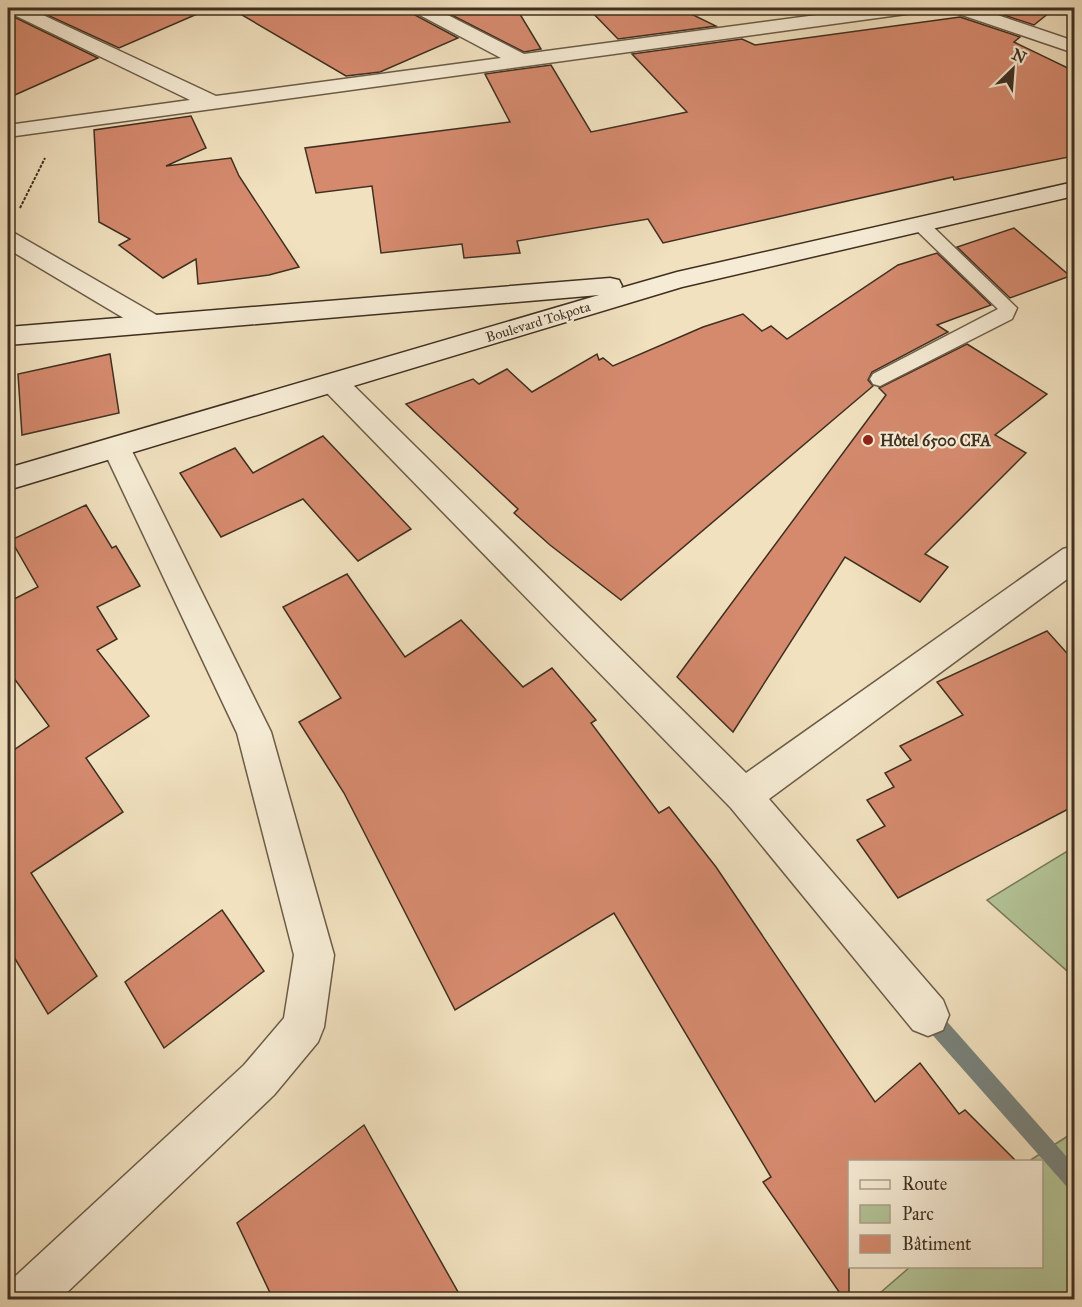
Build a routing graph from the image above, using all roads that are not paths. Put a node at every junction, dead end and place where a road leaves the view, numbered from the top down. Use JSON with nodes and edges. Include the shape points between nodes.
{"nodes":[{"id":1,"x":15,"y":8,"type":"edge"},
{"id":2,"x":421,"y":8,"type":"edge"},
{"id":3,"x":906,"y":8,"type":"edge"},
{"id":4,"x":960,"y":8,"type":"edge"},
{"id":5,"x":1074,"y":47,"type":"edge"},
{"id":6,"x":524,"y":62,"type":"junction"},
{"id":7,"x":213,"y":103,"type":"junction"},
{"id":8,"x":8,"y":131,"type":"edge"},
{"id":9,"x":1074,"y":189,"type":"edge"},
{"id":10,"x":920,"y":224,"type":"junction"},
{"id":11,"x":8,"y":239,"type":"edge"},
{"id":12,"x":677,"y":280,"type":"junction"},
{"id":13,"x":151,"y":323,"type":"junction"},
{"id":14,"x":8,"y":336,"type":"edge"},
{"id":15,"x":880,"y":380,"type":"dead end"},
{"id":16,"x":334,"y":383,"type":"junction"},
{"id":17,"x":116,"y":447,"type":"junction"},
{"id":18,"x":8,"y":479,"type":"edge"},
{"id":19,"x":1074,"y":558,"type":"edge"},
{"id":20,"x":744,"y":796,"type":"junction"},
{"id":21,"x":928,"y":1015,"type":"dead end"},
{"id":22,"x":24,"y":1299,"type":"edge"}],
"edges":[{"from":1,"to":7,"type":"street"},
{"from":2,"to":6,"type":"street"},
{"from":3,"to":6,"type":"street"},
{"from":4,"to":5,"type":"street","via":[[1060,34]]},
{"from":6,"to":7,"type":"street"},
{"from":7,"to":8,"type":"street"},
{"from":9,"to":10,"type":"street","name":"Boulevard Tokpota"},
{"from":10,"to":12,"type":"street","name":"Boulevard Tokpota"},
{"from":10,"to":15,"type":"lane","via":[[1008,308],[1005,315]]},
{"from":11,"to":13,"type":"street"},
{"from":12,"to":13,"type":"street"},
{"from":12,"to":16,"type":"street","name":"Boulevard Tokpota"},
{"from":13,"to":14,"type":"street"},
{"from":16,"to":17,"type":"street","name":"Boulevard Tokpota"},
{"from":16,"to":20,"type":"street"},
{"from":17,"to":18,"type":"street","name":"Boulevard Tokpota"},
{"from":17,"to":22,"type":"street","via":[[254,732],[314,955],[303,1027],[266,1072]]},
{"from":19,"to":20,"type":"street"},
{"from":20,"to":21,"type":"street"}]}
